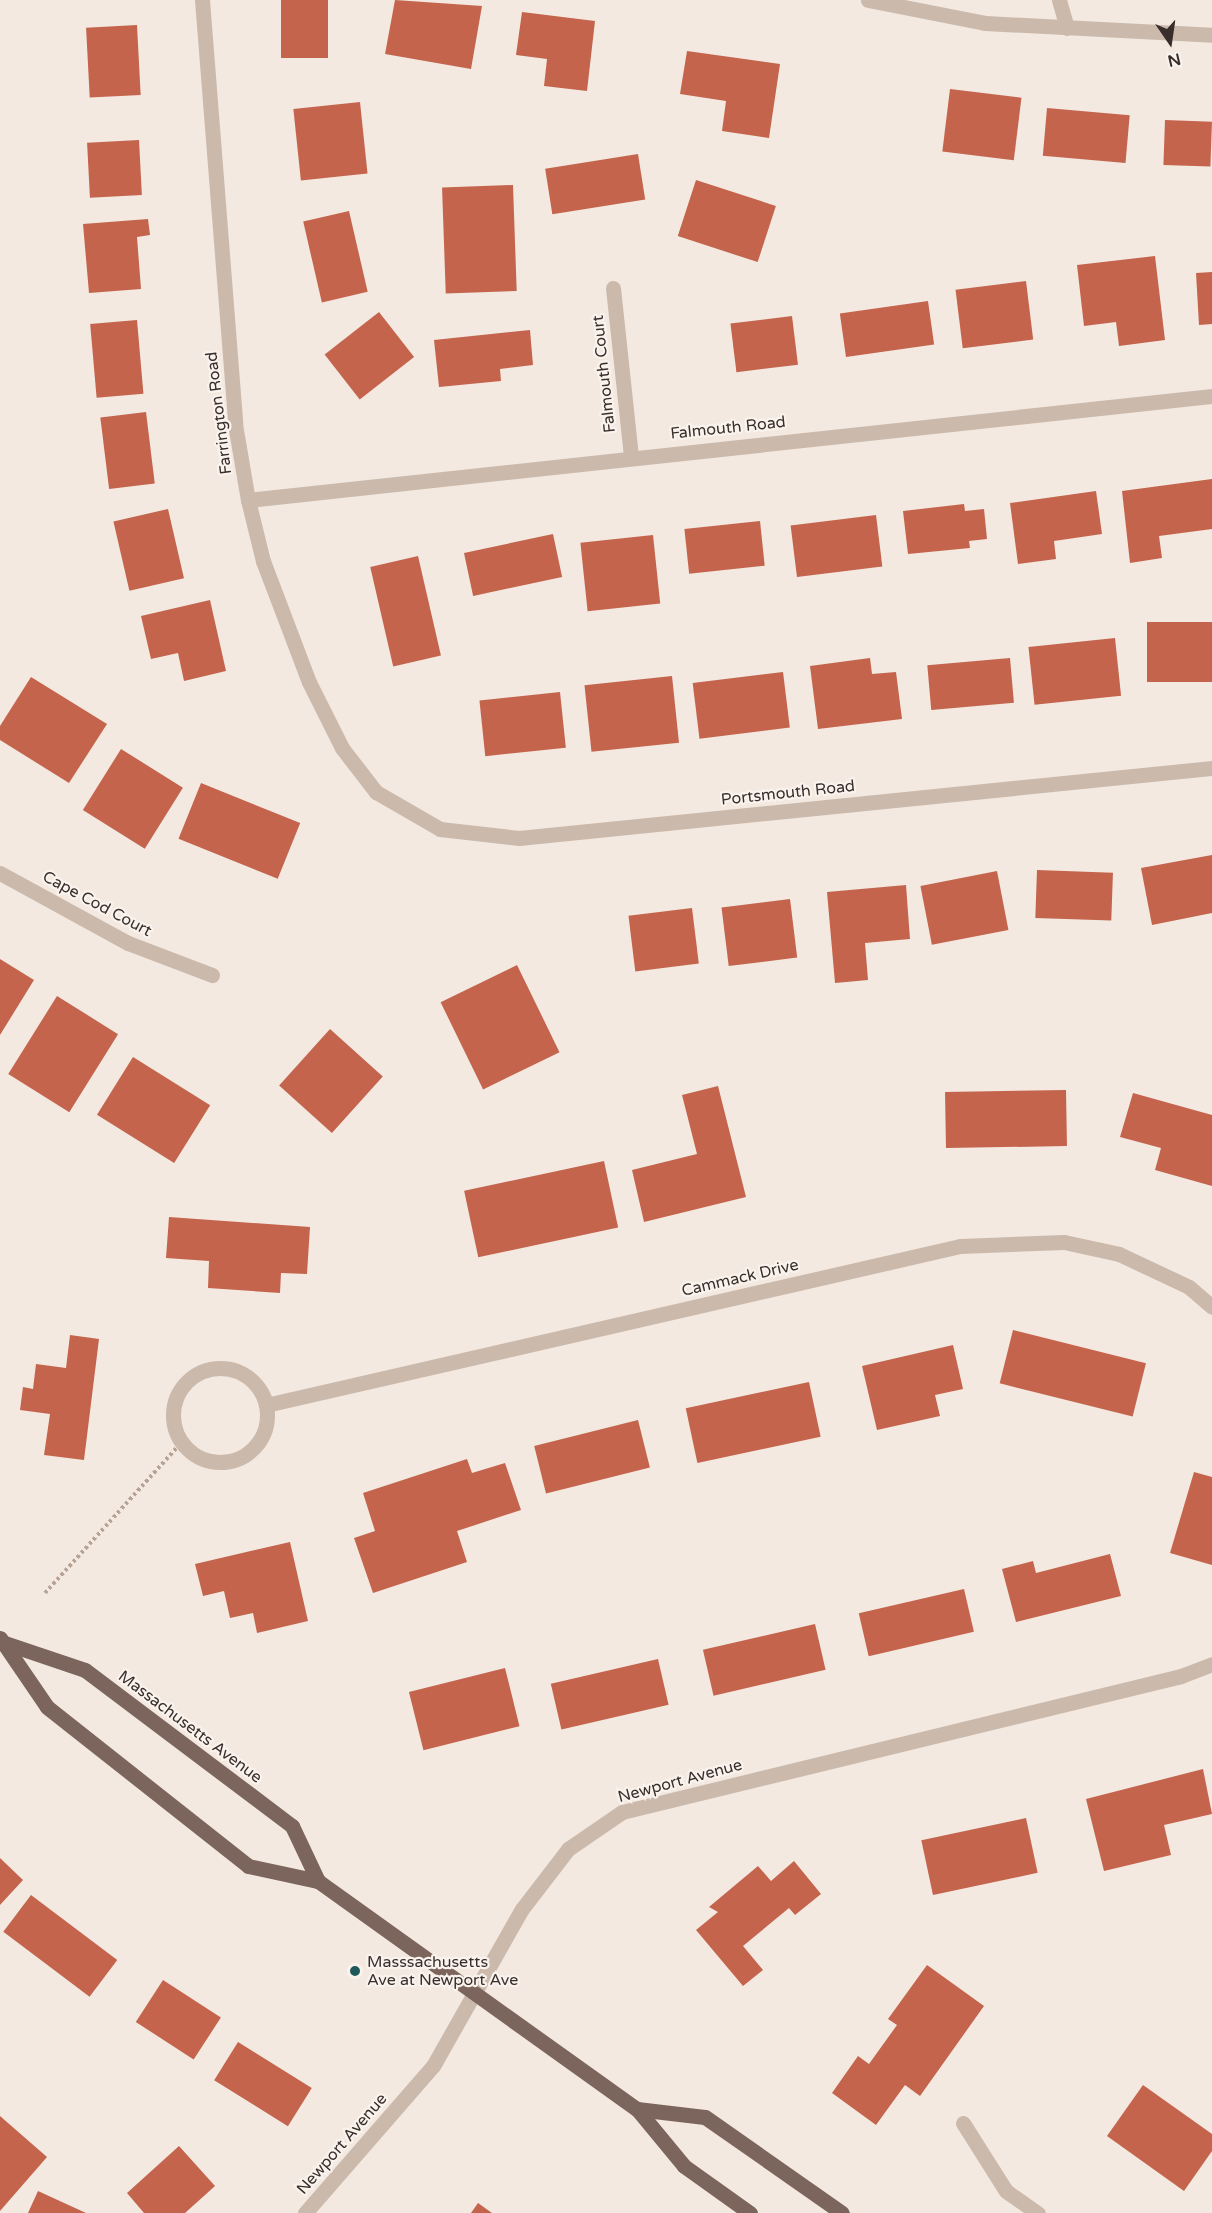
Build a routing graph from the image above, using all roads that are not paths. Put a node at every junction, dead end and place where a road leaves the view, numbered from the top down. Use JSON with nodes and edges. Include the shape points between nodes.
{"nodes":[{"id":1,"x":202,"y":0,"type":"edge"},
{"id":2,"x":868,"y":0,"type":"edge"},
{"id":3,"x":1059,"y":0,"type":"edge"},
{"id":4,"x":1066,"y":28,"type":"junction"},
{"id":5,"x":1212,"y":35,"type":"edge"},
{"id":6,"x":613,"y":288,"type":"dead end"},
{"id":7,"x":1212,"y":396,"type":"edge"},
{"id":8,"x":631,"y":456,"type":"junction"},
{"id":9,"x":248,"y":500,"type":"junction"},
{"id":10,"x":1212,"y":768,"type":"edge"},
{"id":11,"x":376,"y":792,"type":"joint"},
{"id":12,"x":0,"y":873,"type":"edge"},
{"id":13,"x":212,"y":975,"type":"dead end"},
{"id":14,"x":1212,"y":1307,"type":"edge"},
{"id":15,"x":266,"y":1405,"type":"junction"},
{"id":16,"x":3,"y":1640,"type":"edge"},
{"id":17,"x":1212,"y":1664,"type":"edge"},
{"id":18,"x":318,"y":1881,"type":"junction"},
{"id":19,"x":475,"y":1995,"type":"junction"},
{"id":20,"x":637,"y":2109,"type":"junction"},
{"id":21,"x":963,"y":2123,"type":"dead end"},
{"id":22,"x":305,"y":2213,"type":"edge"},
{"id":23,"x":750,"y":2213,"type":"edge"},
{"id":24,"x":842,"y":2213,"type":"edge"},
{"id":25,"x":1038,"y":2213,"type":"edge"}],
"edges":[{"from":1,"to":9,"type":"street","name":"Farrington Road","via":[[235,424]]},
{"from":2,"to":4,"type":"street","via":[[985,23]]},
{"from":3,"to":4,"type":"street"},
{"from":4,"to":5,"type":"street"},
{"from":6,"to":8,"type":"street","name":"Falmouth Court"},
{"from":7,"to":8,"type":"street","name":"Falmouth Road"},
{"from":8,"to":9,"type":"street","name":"Falmouth Road"},
{"from":9,"to":11,"type":"street","name":"Farrington Road","via":[[263,561],[309,682],[342,748]]},
{"from":10,"to":11,"type":"street","name":"Portsmouth Road","via":[[519,838],[441,829]]},
{"from":12,"to":13,"type":"street","name":"Cape Cod Court","via":[[128,943]]},
{"from":14,"to":15,"type":"street","name":"Cammack Drive","via":[[1190,1287],[1119,1254],[1064,1242],[960,1246]]},
{"from":15,"to":15,"type":"street","via":[[252,1379],[238,1371],[208,1369],[183,1386],[176,1399],[174,1421],[182,1442],[207,1461],[239,1458],[262,1437]]},
{"from":16,"to":18,"type":"main road","name":"Massachusetts Avenue","via":[[85,1670],[292,1826]]},
{"from":16,"to":18,"type":"main road","name":"Massachusetts Avenue","via":[[47,1707],[248,1866]]},
{"from":17,"to":19,"type":"street","name":"Newport Avenue","via":[[1181,1676],[622,1812],[568,1849],[522,1909]]},
{"from":18,"to":19,"type":"main road","name":"Massachusetts Avenue"},
{"from":19,"to":20,"type":"main road","name":"Massachusetts Avenue"},
{"from":19,"to":22,"type":"street","name":"Newport Avenue","via":[[432,2066]]},
{"from":20,"to":23,"type":"main road","name":"Massachusetts Avenue","via":[[684,2166]]},
{"from":20,"to":24,"type":"main road","name":"Massachusetts Avenue","via":[[705,2117]]},
{"from":21,"to":25,"type":"street","via":[[1006,2191]]}]}
